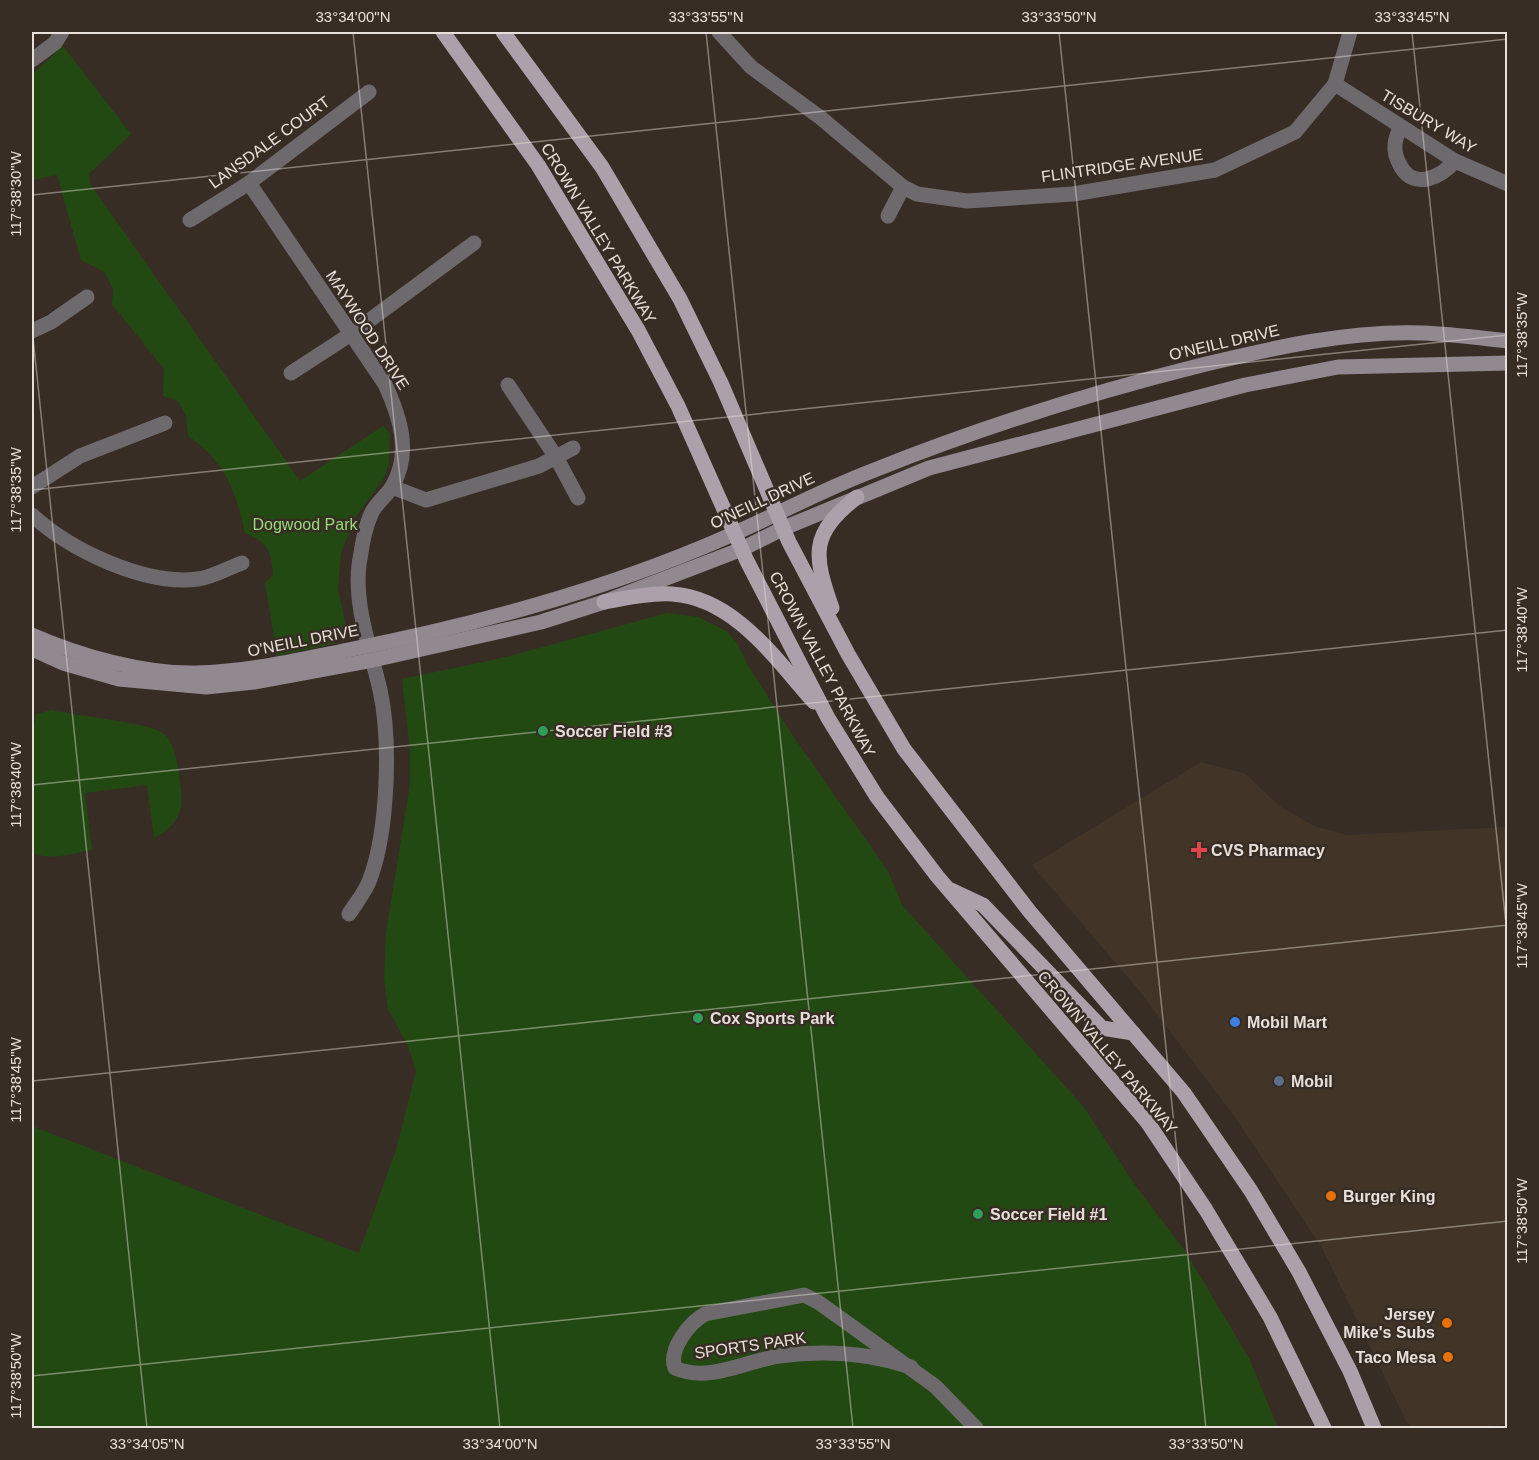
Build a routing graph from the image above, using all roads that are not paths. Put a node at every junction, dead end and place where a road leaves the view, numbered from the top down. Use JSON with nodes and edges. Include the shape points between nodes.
{"nodes":[{"id":1,"x":62,"y":32,"type":"edge"},
{"id":2,"x":443,"y":32,"type":"edge"},
{"id":3,"x":503,"y":32,"type":"edge"},
{"id":4,"x":719,"y":32,"type":"edge"},
{"id":5,"x":1350,"y":32,"type":"edge"},
{"id":6,"x":32,"y":60,"type":"edge"},
{"id":7,"x":1335,"y":84,"type":"junction"},
{"id":8,"x":369,"y":92,"type":"dead end"},
{"id":9,"x":1400,"y":127,"type":"junction"},
{"id":10,"x":1455,"y":161,"type":"junction"},
{"id":11,"x":249,"y":183,"type":"junction"},
{"id":12,"x":1508,"y":184,"type":"edge"},
{"id":13,"x":903,"y":188,"type":"junction"},
{"id":14,"x":888,"y":216,"type":"dead end"},
{"id":15,"x":189,"y":220,"type":"dead end"},
{"id":16,"x":474,"y":243,"type":"dead end"},
{"id":17,"x":87,"y":297,"type":"dead end"},
{"id":18,"x":32,"y":331,"type":"edge"},
{"id":19,"x":351,"y":334,"type":"junction"},
{"id":20,"x":1508,"y":341,"type":"edge"},
{"id":21,"x":1508,"y":363,"type":"edge"},
{"id":22,"x":291,"y":373,"type":"dead end"},
{"id":23,"x":508,"y":385,"type":"dead end"},
{"id":24,"x":165,"y":423,"type":"dead end"},
{"id":25,"x":573,"y":448,"type":"dead end"},
{"id":26,"x":556,"y":457,"type":"junction"},
{"id":27,"x":32,"y":487,"type":"edge"},
{"id":28,"x":392,"y":487,"type":"junction"},
{"id":29,"x":857,"y":497,"type":"junction"},
{"id":30,"x":579,"y":498,"type":"dead end"},
{"id":31,"x":777,"y":513,"type":"junction"},
{"id":32,"x":32,"y":515,"type":"edge"},
{"id":33,"x":784,"y":528,"type":"junction"},
{"id":34,"x":734,"y":534,"type":"junction"},
{"id":35,"x":742,"y":549,"type":"junction"},
{"id":36,"x":242,"y":563,"type":"dead end"},
{"id":37,"x":604,"y":602,"type":"junction"},
{"id":38,"x":32,"y":635,"type":"edge"},
{"id":39,"x":32,"y":649,"type":"edge"},
{"id":40,"x":371,"y":653,"type":"junction"},
{"id":41,"x":848,"y":654,"type":"junction"},
{"id":42,"x":828,"y":718,"type":"junction"},
{"id":43,"x":948,"y":889,"type":"junction"},
{"id":44,"x":349,"y":914,"type":"dead end"},
{"id":45,"x":1133,"y":1033,"type":"junction"},
{"id":46,"x":911,"y":1368,"type":"junction"},
{"id":47,"x":976,"y":1428,"type":"edge"},
{"id":48,"x":1324,"y":1428,"type":"edge"},
{"id":49,"x":1374,"y":1428,"type":"edge"}],
"edges":[{"from":1,"to":6,"type":"street","via":[[55,43]]},
{"from":2,"to":34,"type":"main road","name":"CROWN VALLEY PARKWAY","via":[[538,165],[594,254],[678,406]]},
{"from":3,"to":31,"type":"main road","name":"CROWN VALLEY PARKWAY","via":[[595,158],[646,238],[721,383]]},
{"from":4,"to":13,"type":"street","name":"FLINTRIDGE AVENUE","via":[[751,67],[821,118]]},
{"from":5,"to":7,"type":"street","name":"FLINTRIDGE AVENUE"},
{"from":7,"to":9,"type":"street","name":"TISBURY WAY"},
{"from":7,"to":13,"type":"street","name":"FLINTRIDGE AVENUE","via":[[1295,132],[1215,170],[1073,194],[967,201],[917,194]]},
{"from":8,"to":11,"type":"street","name":"LANSDALE COURT"},
{"from":9,"to":10,"type":"street","name":"TISBURY WAY"},
{"from":9,"to":10,"type":"street","via":[[1396,159],[1404,172],[1416,180],[1444,173]]},
{"from":10,"to":12,"type":"street","name":"TISBURY WAY"},
{"from":11,"to":15,"type":"street","name":"LANSDALE COURT"},
{"from":11,"to":19,"type":"street","name":"MAYWOOD DRIVE"},
{"from":13,"to":14,"type":"street"},
{"from":16,"to":19,"type":"street"},
{"from":17,"to":18,"type":"street"},
{"from":19,"to":22,"type":"street"},
{"from":19,"to":28,"type":"street","name":"MAYWOOD DRIVE","via":[[385,384],[399,415],[403,457]]},
{"from":20,"to":31,"type":"main road","name":"O'NEILL DRIVE","via":[[1421,333],[1283,346],[1129,384],[982,431],[870,471]]},
{"from":21,"to":29,"type":"main road","name":"O'NEILL DRIVE","via":[[1338,367],[1245,385],[929,468]]},
{"from":23,"to":26,"type":"street"},
{"from":24,"to":27,"type":"street","via":[[80,456]]},
{"from":25,"to":26,"type":"street"},
{"from":26,"to":28,"type":"street","via":[[539,466],[426,500]]},
{"from":26,"to":30,"type":"street"},
{"from":28,"to":40,"type":"street","name":"MAYWOOD DRIVE","via":[[373,511],[364,534],[359,569],[361,607]]},
{"from":29,"to":33,"type":"main road","name":"O'NEILL DRIVE"},
{"from":29,"to":41,"type":"main road","via":[[826,526],[820,541],[822,575]]},
{"from":31,"to":33,"type":"main road","name":"CROWN VALLEY PARKWAY"},
{"from":31,"to":34,"type":"main road","name":"O'NEILL DRIVE"},
{"from":32,"to":36,"type":"street","via":[[86,552],[149,577],[198,579]]},
{"from":33,"to":35,"type":"main road","name":"O'NEILL DRIVE"},
{"from":33,"to":41,"type":"main road","name":"CROWN VALLEY PARKWAY"},
{"from":34,"to":35,"type":"main road","name":"CROWN VALLEY PARKWAY"},
{"from":34,"to":40,"type":"main road","name":"O'NEILL DRIVE","via":[[586,592]]},
{"from":35,"to":37,"type":"main road","name":"O'NEILL DRIVE"},
{"from":35,"to":42,"type":"main road","name":"CROWN VALLEY PARKWAY"},
{"from":37,"to":40,"type":"main road","name":"O'NEILL DRIVE","via":[[541,622]]},
{"from":37,"to":42,"type":"main road","via":[[672,594],[702,601],[727,613],[759,641]]},
{"from":38,"to":40,"type":"main road","name":"O'NEILL DRIVE","via":[[56,646],[121,664],[193,673],[256,669]]},
{"from":39,"to":40,"type":"main road","name":"O'NEILL DRIVE","via":[[63,663],[119,679],[206,687],[254,682]]},
{"from":40,"to":44,"type":"street","name":"MAYWOOD DRIVE","via":[[381,694],[385,791],[372,874]]},
{"from":41,"to":45,"type":"main road","name":"CROWN VALLEY PARKWAY","via":[[903,748],[1030,912]]},
{"from":42,"to":43,"type":"main road","name":"CROWN VALLEY PARKWAY","via":[[877,798]]},
{"from":43,"to":45,"type":"main road","via":[[983,905],[1102,1028]]},
{"from":43,"to":48,"type":"main road","name":"CROWN VALLEY PARKWAY","via":[[1148,1123],[1270,1317]]},
{"from":45,"to":49,"type":"main road","name":"CROWN VALLEY PARKWAY","via":[[1184,1093],[1251,1191],[1299,1272],[1350,1371]]},
{"from":46,"to":46,"type":"street","name":"SPORTS PARK","via":[[804,1295],[705,1314],[694,1322],[673,1358],[675,1368],[699,1373],[778,1356],[820,1354],[861,1355]]},
{"from":46,"to":47,"type":"street","name":"SPORTS PARK","via":[[946,1395]]}]}
